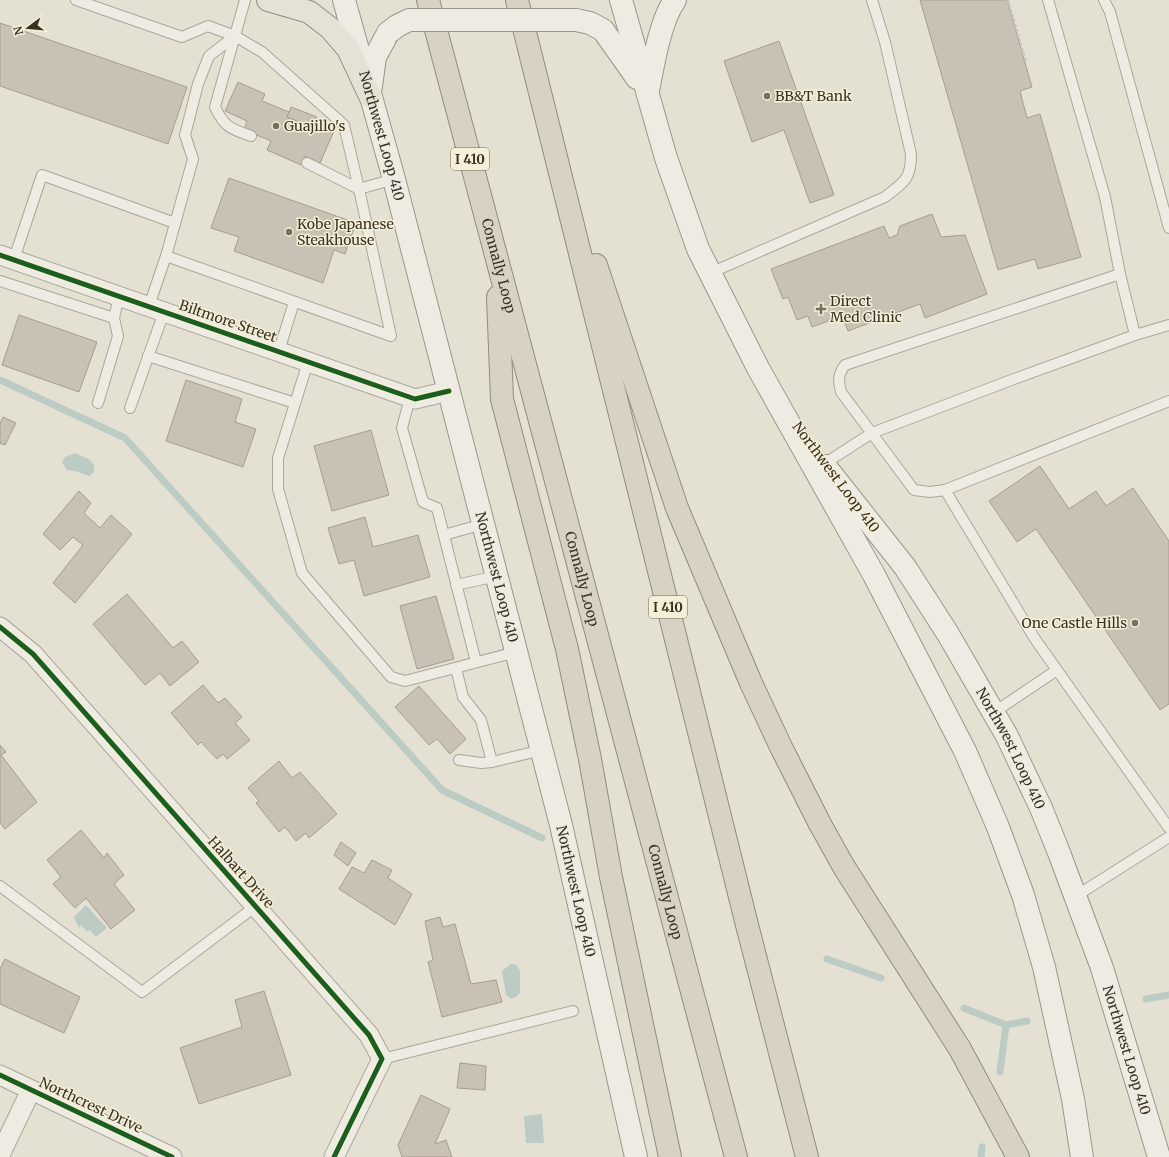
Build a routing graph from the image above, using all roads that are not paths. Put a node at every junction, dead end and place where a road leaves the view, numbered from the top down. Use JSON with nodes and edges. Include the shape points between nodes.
{"nodes":[{"id":1,"x":76,"y":0,"type":"edge"},
{"id":2,"x":245,"y":0,"type":"edge"},
{"id":3,"x":268,"y":0,"type":"edge"},
{"id":4,"x":344,"y":0,"type":"edge"},
{"id":5,"x":428,"y":0,"type":"edge"},
{"id":6,"x":517,"y":0,"type":"edge"},
{"id":7,"x":621,"y":0,"type":"edge"},
{"id":8,"x":675,"y":0,"type":"edge"},
{"id":9,"x":872,"y":0,"type":"edge"},
{"id":10,"x":1048,"y":0,"type":"edge"},
{"id":11,"x":1104,"y":0,"type":"edge"},
{"id":12,"x":91,"y":2,"type":"edge"},
{"id":13,"x":234,"y":36,"type":"junction"},
{"id":14,"x":648,"y":94,"type":"junction"},
{"id":15,"x":370,"y":96,"type":"junction"},
{"id":16,"x":543,"y":103,"type":"junction"},
{"id":17,"x":251,"y":136,"type":"dead end"},
{"id":18,"x":307,"y":163,"type":"dead end"},
{"id":19,"x":394,"y":180,"type":"junction"},
{"id":20,"x":359,"y":190,"type":"junction"},
{"id":21,"x":175,"y":223,"type":"junction"},
{"id":22,"x":1169,"y":228,"type":"edge"},
{"id":23,"x":166,"y":256,"type":"junction"},
{"id":24,"x":496,"y":256,"type":"junction"},
{"id":25,"x":4,"y":259,"type":"edge"},
{"id":26,"x":710,"y":273,"type":"junction"},
{"id":27,"x":1120,"y":274,"type":"junction"},
{"id":28,"x":0,"y":282,"type":"edge"},
{"id":29,"x":119,"y":296,"type":"junction"},
{"id":30,"x":294,"y":302,"type":"junction"},
{"id":31,"x":156,"y":309,"type":"junction"},
{"id":32,"x":114,"y":318,"type":"junction"},
{"id":33,"x":1169,"y":325,"type":"edge"},
{"id":34,"x":1135,"y":335,"type":"junction"},
{"id":35,"x":279,"y":351,"type":"junction"},
{"id":36,"x":148,"y":356,"type":"junction"},
{"id":37,"x":308,"y":362,"type":"junction"},
{"id":38,"x":769,"y":387,"type":"junction"},
{"id":39,"x":449,"y":391,"type":"junction"},
{"id":40,"x":410,"y":398,"type":"junction"},
{"id":41,"x":1169,"y":401,"type":"edge"},
{"id":42,"x":98,"y":403,"type":"dead end"},
{"id":43,"x":295,"y":403,"type":"junction"},
{"id":44,"x":130,"y":408,"type":"dead end"},
{"id":45,"x":872,"y":433,"type":"junction"},
{"id":46,"x":824,"y":464,"type":"junction"},
{"id":47,"x":945,"y":490,"type":"junction"},
{"id":48,"x":484,"y":524,"type":"junction"},
{"id":49,"x":444,"y":535,"type":"junction"},
{"id":50,"x":497,"y":576,"type":"junction"},
{"id":51,"x":456,"y":585,"type":"junction"},
{"id":52,"x":0,"y":627,"type":"edge"},
{"id":53,"x":516,"y":652,"type":"junction"},
{"id":54,"x":476,"y":662,"type":"junction"},
{"id":55,"x":456,"y":668,"type":"junction"},
{"id":56,"x":1057,"y":670,"type":"junction"},
{"id":57,"x":993,"y":713,"type":"junction"},
{"id":58,"x":542,"y":750,"type":"junction"},
{"id":59,"x":459,"y":760,"type":"dead end"},
{"id":60,"x":492,"y":762,"type":"junction"},
{"id":61,"x":1169,"y":828,"type":"edge"},
{"id":62,"x":1167,"y":842,"type":"edge"},
{"id":63,"x":0,"y":886,"type":"edge"},
{"id":64,"x":1076,"y":896,"type":"junction"},
{"id":65,"x":256,"y":906,"type":"junction"},
{"id":66,"x":573,"y":1012,"type":"dead end"},
{"id":67,"x":382,"y":1059,"type":"junction"},
{"id":68,"x":0,"y":1075,"type":"edge"},
{"id":69,"x":31,"y":1090,"type":"junction"},
{"id":70,"x":0,"y":1154,"type":"edge"},
{"id":71,"x":172,"y":1157,"type":"edge"},
{"id":72,"x":334,"y":1157,"type":"edge"},
{"id":73,"x":636,"y":1157,"type":"edge"},
{"id":74,"x":670,"y":1157,"type":"edge"},
{"id":75,"x":736,"y":1157,"type":"edge"},
{"id":76,"x":807,"y":1157,"type":"edge"},
{"id":77,"x":1018,"y":1157,"type":"edge"},
{"id":78,"x":1082,"y":1157,"type":"edge"},
{"id":79,"x":1159,"y":1157,"type":"edge"}],
"edges":[{"from":1,"to":12,"type":"lane"},
{"from":2,"to":13,"type":"lane"},
{"from":3,"to":15,"type":"main road","via":[[309,12],[330,28],[348,49]]},
{"from":4,"to":15,"type":"main road","name":"Northwest Loop 410"},
{"from":5,"to":24,"type":"highway","name":"Connally Loop","number":"I 410"},
{"from":6,"to":16,"type":"highway","number":"I 410"},
{"from":7,"to":14,"type":"main road","name":"Northwest Loop 410"},
{"from":8,"to":14,"type":"main road","via":[[670,7],[657,48]]},
{"from":9,"to":26,"type":"lane","via":[[911,154],[911,168],[907,178],[885,197]]},
{"from":10,"to":27,"type":"lane","via":[[1104,198]]},
{"from":11,"to":22,"type":"lane","via":[[1110,12]]},
{"from":12,"to":13,"type":"lane","via":[[182,37],[208,26]]},
{"from":13,"to":17,"type":"lane","via":[[214,107],[230,129]]},
{"from":13,"to":20,"type":"lane","via":[[262,52],[344,125]]},
{"from":13,"to":21,"type":"lane","via":[[209,56],[198,84],[185,135],[193,159]]},
{"from":14,"to":15,"type":"main road","bridge":true,"via":[[603,30],[590,23],[576,20],[409,20],[388,32],[375,57]]},
{"from":14,"to":26,"type":"main road","name":"Northwest Loop 410","via":[[666,158],[698,249]]},
{"from":15,"to":19,"type":"main road","name":"Northwest Loop 410"},
{"from":16,"to":76,"type":"highway","number":"I 410"},
{"from":16,"to":77,"type":"highway","via":[[677,508],[751,683],[781,747],[841,860],[960,1050]]},
{"from":18,"to":20,"type":"lane"},
{"from":19,"to":20,"type":"lane"},
{"from":19,"to":39,"type":"main road","name":"Northwest Loop 410"},
{"from":20,"to":30,"type":"lane","via":[[391,336]]},
{"from":21,"to":23,"type":"lane"},
{"from":21,"to":25,"type":"lane","via":[[42,175]]},
{"from":23,"to":30,"type":"lane"},
{"from":23,"to":31,"type":"lane"},
{"from":24,"to":74,"type":"highway","via":[[502,399],[566,650]]},
{"from":24,"to":75,"type":"highway","name":"Connally Loop","number":"I 410"},
{"from":25,"to":29,"type":"street","name":"Biltmore Street"},
{"from":26,"to":38,"type":"main road","name":"Northwest Loop 410"},
{"from":27,"to":34,"type":"lane"},
{"from":27,"to":45,"type":"lane","via":[[845,365],[840,372],[838,383],[841,392]]},
{"from":28,"to":32,"type":"lane"},
{"from":29,"to":31,"type":"street","name":"Biltmore Street"},
{"from":29,"to":32,"type":"lane"},
{"from":30,"to":35,"type":"lane"},
{"from":31,"to":35,"type":"street","name":"Biltmore Street"},
{"from":31,"to":36,"type":"lane"},
{"from":32,"to":42,"type":"lane","via":[[118,336]]},
{"from":33,"to":34,"type":"lane"},
{"from":34,"to":45,"type":"lane"},
{"from":35,"to":37,"type":"street","name":"Biltmore Street"},
{"from":36,"to":43,"type":"lane"},
{"from":36,"to":44,"type":"lane"},
{"from":37,"to":40,"type":"street","name":"Biltmore Street"},
{"from":37,"to":43,"type":"lane"},
{"from":38,"to":46,"type":"main road","name":"Northwest Loop 410"},
{"from":38,"to":78,"type":"main road","name":"Northwest Loop 410","via":[[874,575],[965,751],[998,827],[1023,895],[1044,967],[1073,1099]]},
{"from":39,"to":40,"type":"street","name":"Biltmore Street"},
{"from":39,"to":48,"type":"main road","name":"Northwest Loop 410"},
{"from":40,"to":49,"type":"lane","via":[[402,428],[423,502],[437,508]]},
{"from":41,"to":47,"type":"lane"},
{"from":43,"to":55,"type":"lane","via":[[278,458],[278,489],[302,573],[390,678],[405,681]]},
{"from":45,"to":46,"type":"lane"},
{"from":45,"to":47,"type":"lane","via":[[914,490]]},
{"from":46,"to":57,"type":"main road","name":"Northwest Loop 410","via":[[905,567],[948,634]]},
{"from":47,"to":56,"type":"lane","via":[[1035,639]]},
{"from":48,"to":49,"type":"lane"},
{"from":48,"to":50,"type":"main road","name":"Northwest Loop 410"},
{"from":49,"to":51,"type":"lane"},
{"from":50,"to":51,"type":"lane"},
{"from":50,"to":53,"type":"main road","name":"Northwest Loop 410"},
{"from":51,"to":54,"type":"lane"},
{"from":52,"to":65,"type":"street","name":"Halbart Drive","via":[[32,654]]},
{"from":53,"to":54,"type":"lane"},
{"from":53,"to":58,"type":"main road","name":"Northwest Loop 410"},
{"from":54,"to":55,"type":"lane"},
{"from":55,"to":60,"type":"lane","via":[[463,697],[481,720]]},
{"from":56,"to":57,"type":"lane"},
{"from":56,"to":61,"type":"lane"},
{"from":57,"to":64,"type":"main road","name":"Northwest Loop 410","via":[[1007,736],[1040,808]]},
{"from":58,"to":60,"type":"lane"},
{"from":58,"to":73,"type":"main road","name":"Northwest Loop 410"},
{"from":59,"to":60,"type":"lane"},
{"from":62,"to":64,"type":"lane"},
{"from":63,"to":65,"type":"lane","via":[[142,992]]},
{"from":64,"to":79,"type":"main road","name":"Northwest Loop 410","via":[[1102,968]]},
{"from":65,"to":67,"type":"street","name":"Halbart Drive","via":[[369,1035]]},
{"from":66,"to":67,"type":"lane"},
{"from":67,"to":72,"type":"street"},
{"from":68,"to":69,"type":"street","name":"Northcrest Drive"},
{"from":69,"to":70,"type":"street"},
{"from":69,"to":71,"type":"street","name":"Northcrest Drive"}]}
